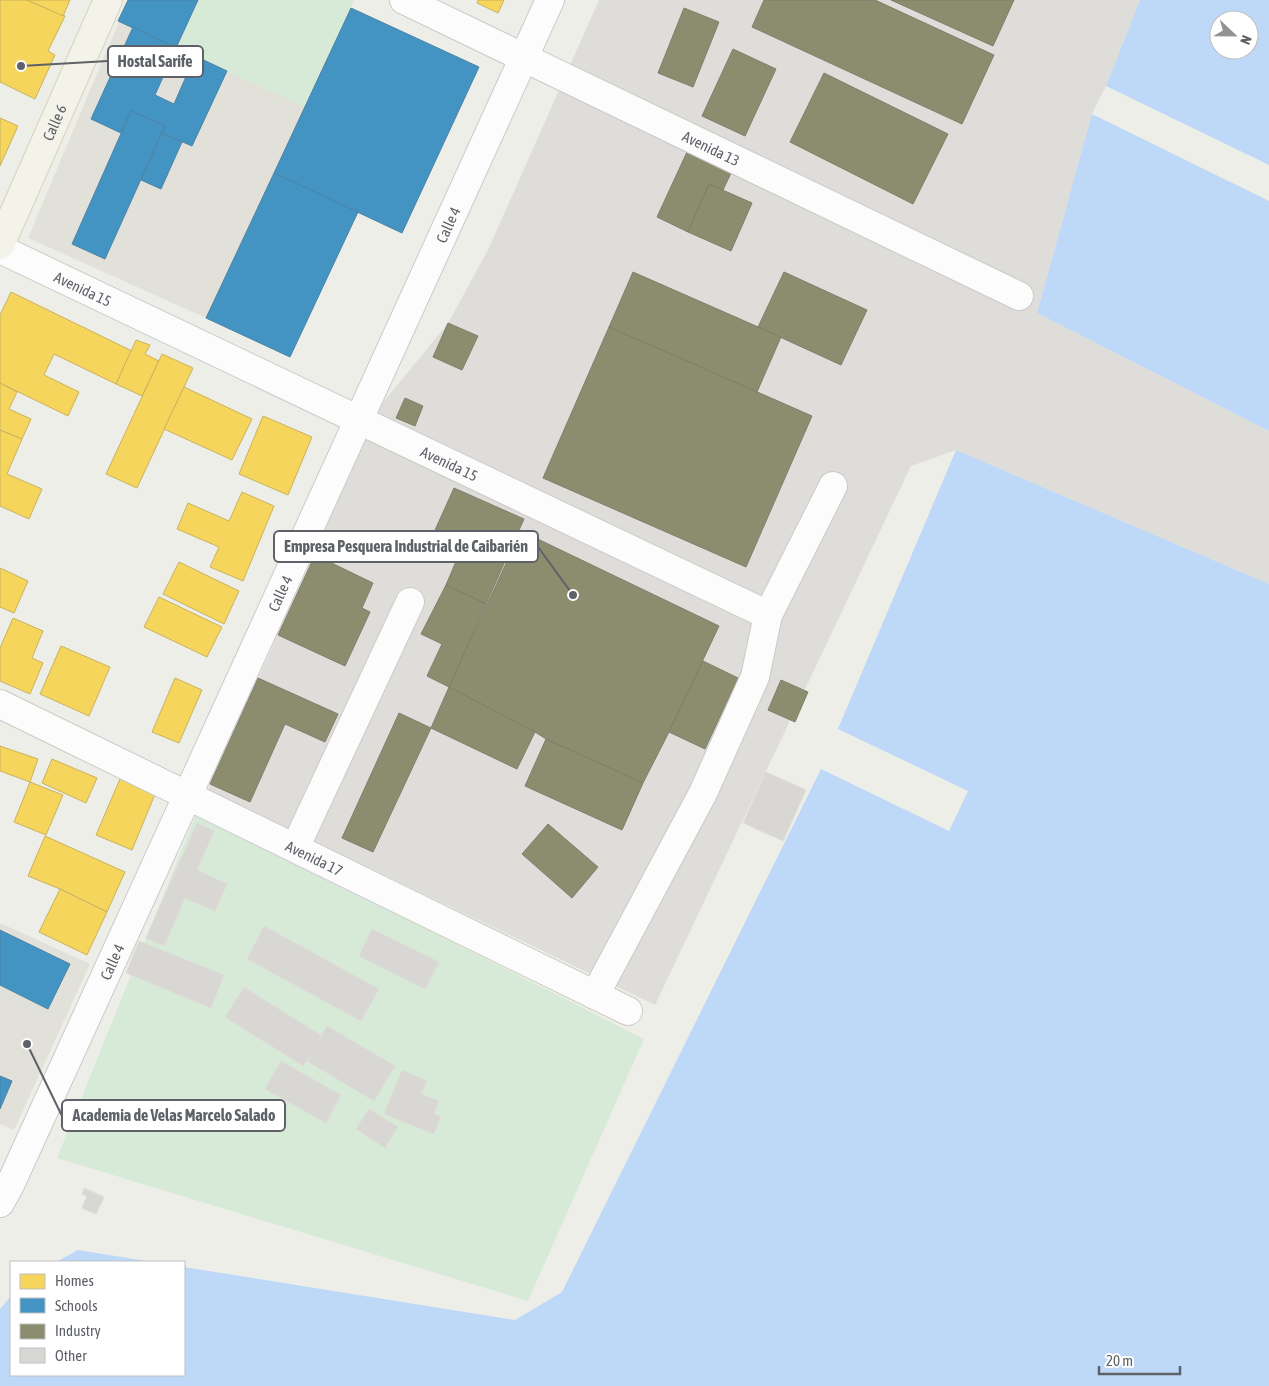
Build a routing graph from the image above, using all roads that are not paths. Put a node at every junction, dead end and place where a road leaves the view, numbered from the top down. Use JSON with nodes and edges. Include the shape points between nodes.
{"nodes":[{"id":1,"x":108,"y":0,"type":"edge"},
{"id":2,"x":404,"y":0,"type":"edge"},
{"id":3,"x":550,"y":0,"type":"edge"},
{"id":4,"x":524,"y":58,"type":"junction"},
{"id":5,"x":0,"y":245,"type":"edge"},
{"id":6,"x":0,"y":249,"type":"edge"},
{"id":7,"x":1019,"y":296,"type":"dead end"},
{"id":8,"x":359,"y":420,"type":"junction"},
{"id":9,"x":833,"y":486,"type":"dead end"},
{"id":10,"x":410,"y":602,"type":"dead end"},
{"id":11,"x":768,"y":615,"type":"junction"},
{"id":12,"x":0,"y":704,"type":"edge"},
{"id":13,"x":187,"y":795,"type":"junction"},
{"id":14,"x":295,"y":848,"type":"junction"},
{"id":15,"x":595,"y":995,"type":"junction"},
{"id":16,"x":628,"y":1011,"type":"dead end"},
{"id":17,"x":7,"y":1179,"type":"edge"}],
"edges":[{"from":1,"to":5,"type":"main road","name":"Calle 6"},
{"from":2,"to":4,"type":"street","name":"Avenida 13"},
{"from":3,"to":4,"type":"street","name":"Calle 4"},
{"from":4,"to":7,"type":"street","name":"Avenida 13"},
{"from":4,"to":8,"type":"street","name":"Calle 4"},
{"from":6,"to":8,"type":"street","name":"Avenida 15"},
{"from":8,"to":11,"type":"street","name":"Avenida 15"},
{"from":8,"to":13,"type":"street","name":"Calle 4"},
{"from":9,"to":11,"type":"street"},
{"from":10,"to":14,"type":"street"},
{"from":11,"to":15,"type":"street","via":[[755,676],[703,793]]},
{"from":12,"to":13,"type":"street","name":"Avenida 17"},
{"from":13,"to":14,"type":"street","name":"Avenida 17"},
{"from":13,"to":17,"type":"street","name":"Calle 4"},
{"from":14,"to":15,"type":"street","name":"Avenida 17"},
{"from":15,"to":16,"type":"street","name":"Avenida 17"}]}
